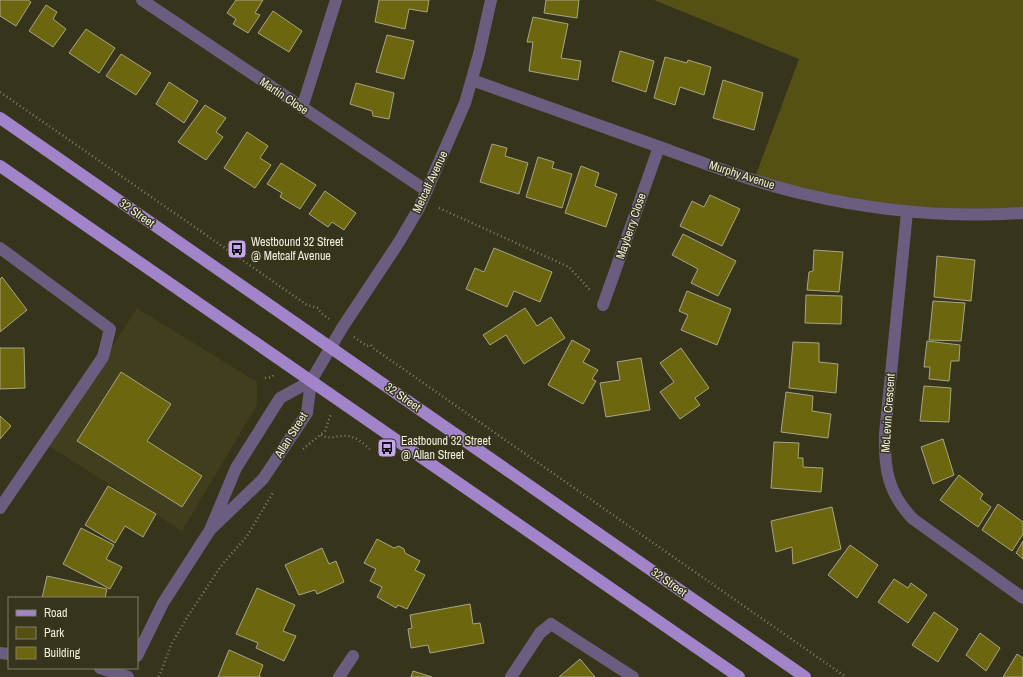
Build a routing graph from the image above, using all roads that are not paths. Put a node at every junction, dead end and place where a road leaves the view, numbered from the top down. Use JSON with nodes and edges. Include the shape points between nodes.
{"nodes":[{"id":1,"x":143,"y":0,"type":"edge"},
{"id":2,"x":336,"y":0,"type":"edge"},
{"id":3,"x":491,"y":0,"type":"edge"},
{"id":4,"x":472,"y":80,"type":"junction"},
{"id":5,"x":302,"y":108,"type":"junction"},
{"id":6,"x":0,"y":118,"type":"edge"},
{"id":7,"x":659,"y":147,"type":"junction"},
{"id":8,"x":0,"y":166,"type":"edge"},
{"id":9,"x":427,"y":192,"type":"junction"},
{"id":10,"x":907,"y":212,"type":"junction"},
{"id":11,"x":1023,"y":213,"type":"edge"},
{"id":12,"x":0,"y":248,"type":"edge"},
{"id":13,"x":603,"y":305,"type":"road end"},
{"id":14,"x":331,"y":347,"type":"junction"},
{"id":15,"x":311,"y":381,"type":"junction"},
{"id":16,"x":0,"y":508,"type":"edge"},
{"id":17,"x":210,"y":530,"type":"junction"},
{"id":18,"x":1023,"y":598,"type":"edge"},
{"id":19,"x":138,"y":654,"type":"edge"},
{"id":20,"x":353,"y":656,"type":"dead end"},
{"id":21,"x":103,"y":669,"type":"edge"},
{"id":22,"x":128,"y":677,"type":"edge"},
{"id":23,"x":338,"y":677,"type":"edge"},
{"id":24,"x":511,"y":677,"type":"edge"},
{"id":25,"x":632,"y":677,"type":"edge"},
{"id":26,"x":740,"y":677,"type":"edge"},
{"id":27,"x":806,"y":677,"type":"edge"}],
"edges":[{"from":1,"to":5,"type":"street","name":"Martin Close"},
{"from":2,"to":5,"type":"street"},
{"from":3,"to":4,"type":"street","name":"Metcalf Avenue"},
{"from":4,"to":7,"type":"street","name":"Murphy Avenue"},
{"from":4,"to":9,"type":"street","name":"Metcalf Avenue"},
{"from":5,"to":9,"type":"street","name":"Martin Close"},
{"from":6,"to":14,"type":"main road","name":"32 Street"},
{"from":7,"to":10,"type":"street","name":"Murphy Avenue","via":[[803,194]]},
{"from":7,"to":13,"type":"street","name":"Mayberry Close"},
{"from":8,"to":15,"type":"main road"},
{"from":9,"to":14,"type":"street","name":"Metcalf Avenue","via":[[399,242]]},
{"from":10,"to":11,"type":"street","name":"Murphy Avenue","via":[[967,215]]},
{"from":10,"to":18,"type":"street","name":"McLevin Crescent","via":[[885,434],[888,479],[901,508],[913,520]]},
{"from":12,"to":16,"type":"street","via":[[110,329],[103,357]]},
{"from":14,"to":15,"type":"street","name":"Metcalf Avenue"},
{"from":14,"to":27,"type":"main road","name":"32 Street"},
{"from":15,"to":17,"type":"street","name":"Allan Street","via":[[307,413],[263,479]]},
{"from":15,"to":17,"type":"street","name":"Allan Street","via":[[280,398],[236,468]]},
{"from":15,"to":26,"type":"main road"},
{"from":17,"to":19,"type":"street","name":"Allan Street","via":[[163,603]]},
{"from":20,"to":23,"type":"street"},
{"from":21,"to":22,"type":"street"},
{"from":24,"to":25,"type":"street","via":[[540,633],[551,624]]}]}
